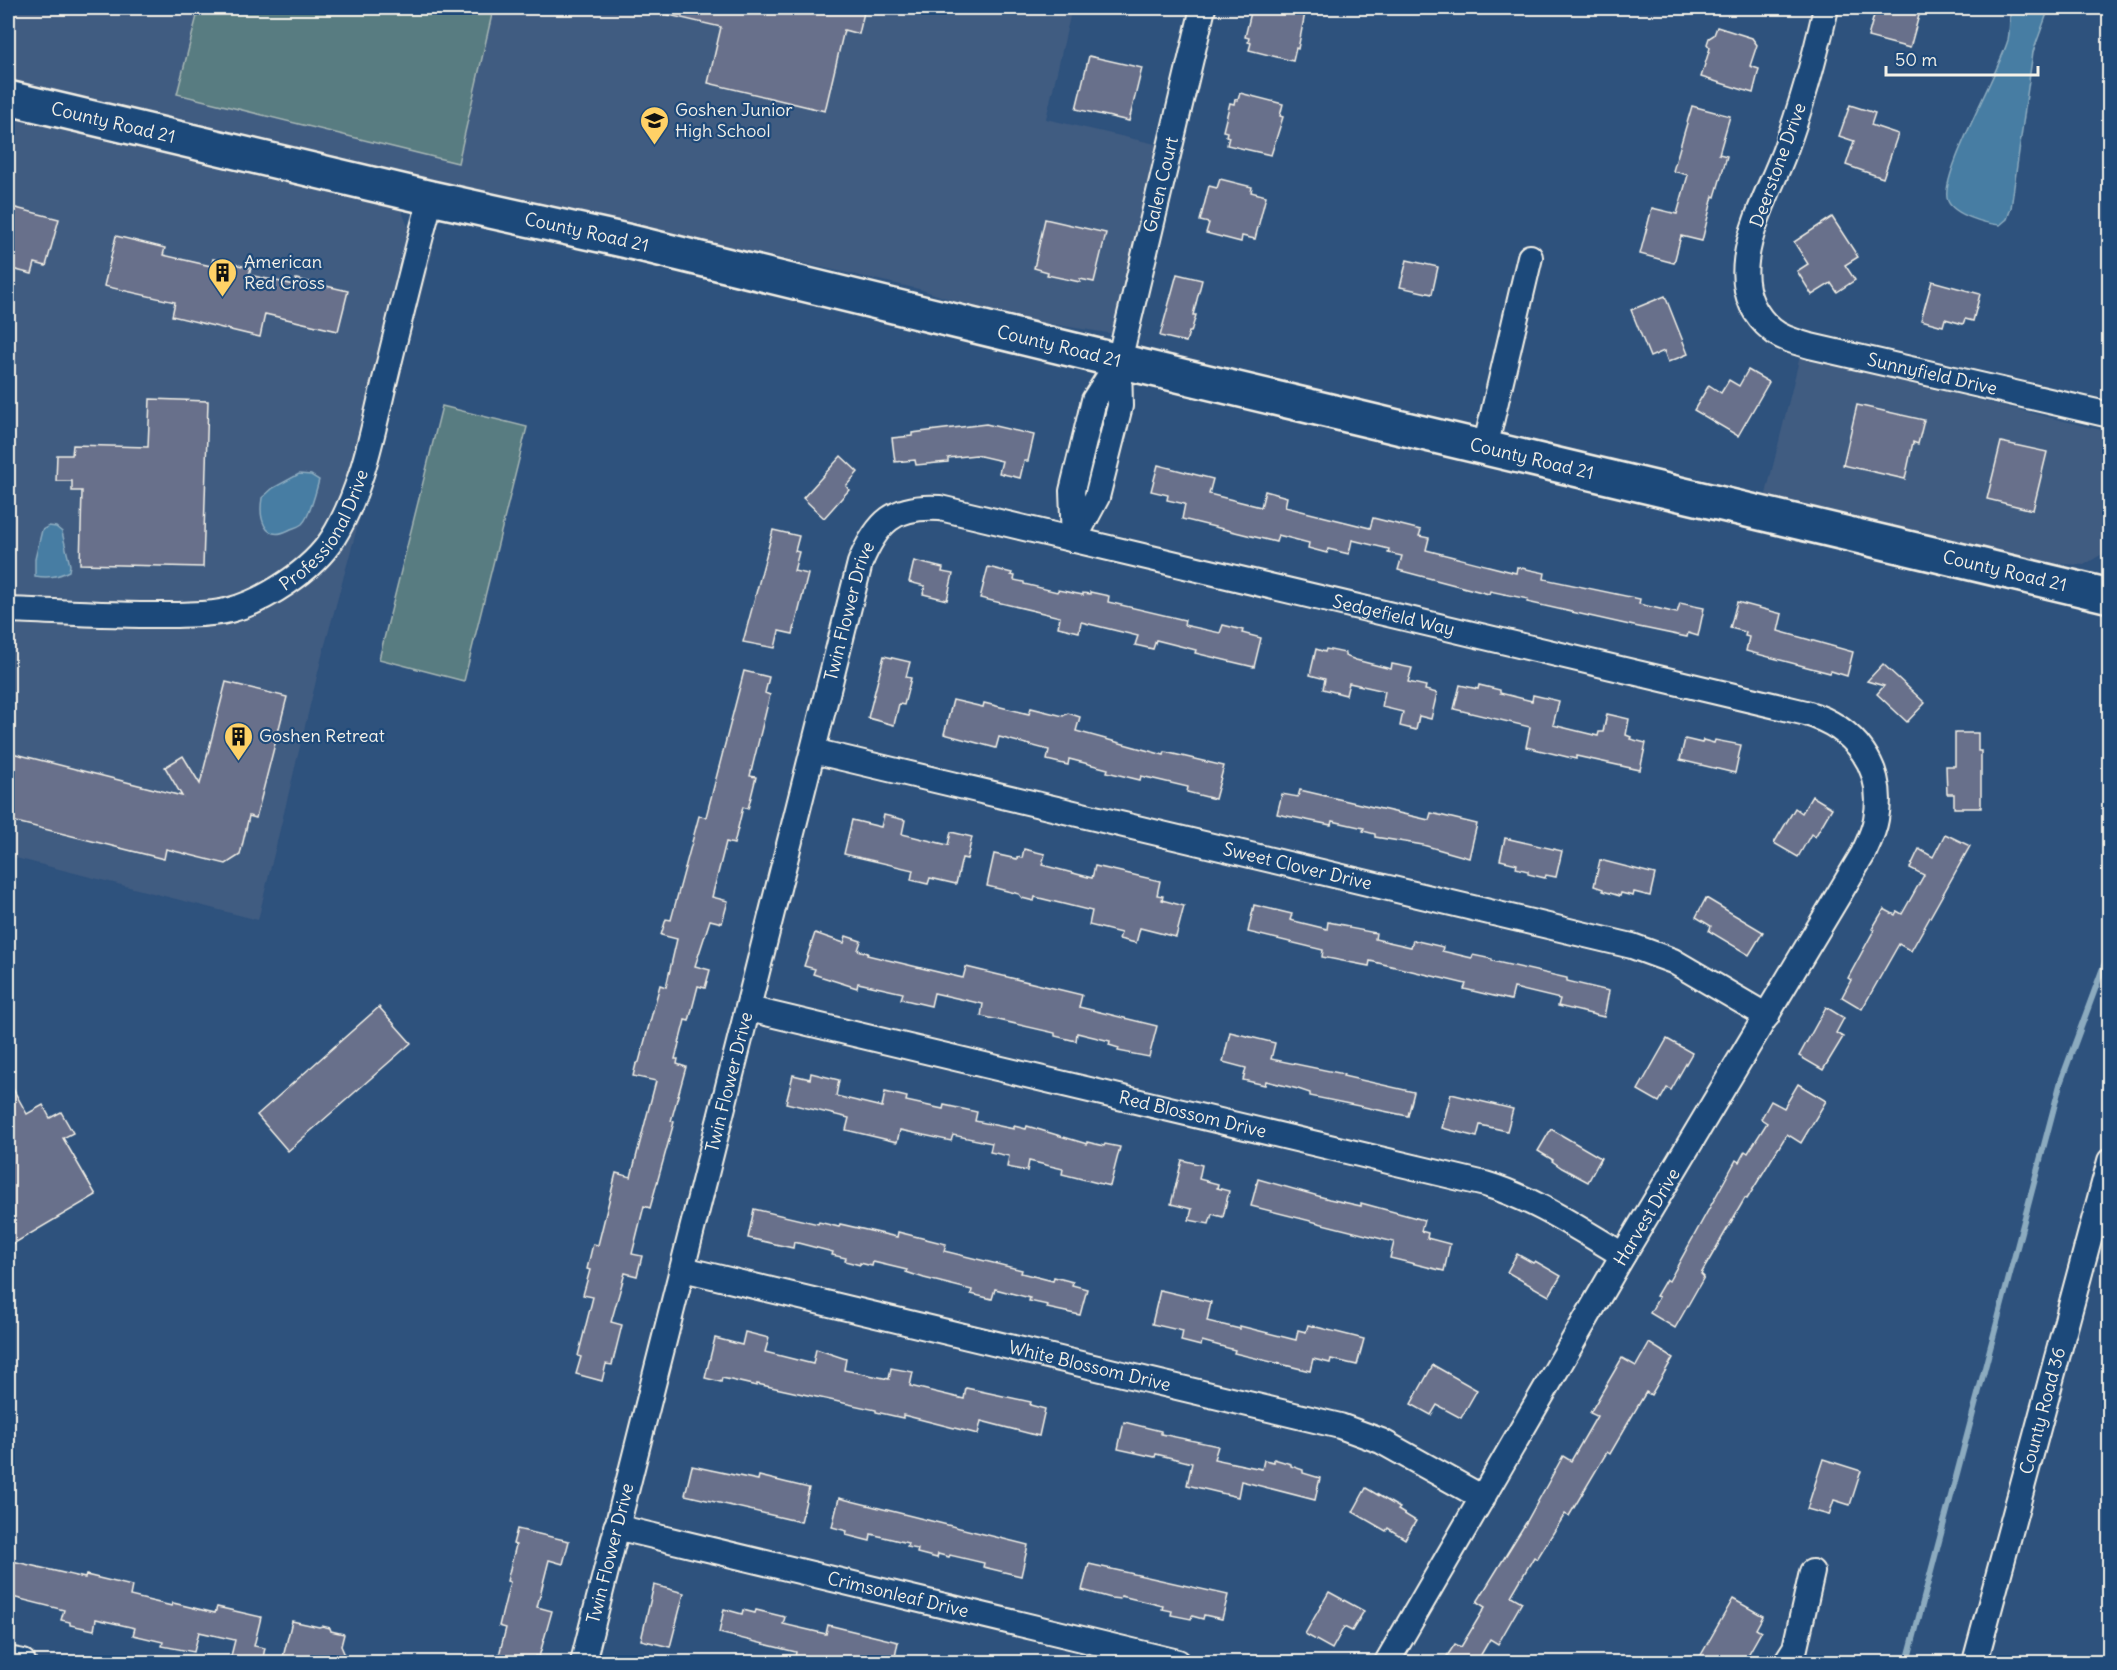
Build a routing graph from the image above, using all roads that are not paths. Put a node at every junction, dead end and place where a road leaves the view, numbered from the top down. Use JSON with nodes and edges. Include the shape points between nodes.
{"nodes":[{"id":1,"x":1203,"y":8,"type":"edge"},
{"id":2,"x":1826,"y":8,"type":"edge"},
{"id":3,"x":8,"y":98,"type":"edge"},
{"id":4,"x":430,"y":198,"type":"junction"},
{"id":5,"x":1530,"y":257,"type":"dead end"},
{"id":6,"x":1762,"y":320,"type":"joint"},
{"id":7,"x":1119,"y":361,"type":"junction"},
{"id":8,"x":2109,"y":415,"type":"edge"},
{"id":9,"x":1485,"y":447,"type":"junction"},
{"id":10,"x":897,"y":514,"type":"joint"},
{"id":11,"x":1074,"y":540,"type":"junction"},
{"id":12,"x":2109,"y":596,"type":"edge"},
{"id":13,"x":8,"y":610,"type":"edge"},
{"id":14,"x":813,"y":751,"type":"junction"},
{"id":15,"x":1870,"y":764,"type":"joint"},
{"id":16,"x":749,"y":1009,"type":"junction"},
{"id":17,"x":1767,"y":1016,"type":"junction"},
{"id":18,"x":2109,"y":1161,"type":"edge"},
{"id":19,"x":1623,"y":1255,"type":"junction"},
{"id":20,"x":683,"y":1269,"type":"junction"},
{"id":21,"x":1483,"y":1498,"type":"junction"},
{"id":22,"x":616,"y":1527,"type":"junction"},
{"id":23,"x":1812,"y":1572,"type":"dead end"},
{"id":24,"x":8,"y":1659,"type":"edge"},
{"id":25,"x":23,"y":1662,"type":"edge"},
{"id":26,"x":583,"y":1662,"type":"edge"},
{"id":27,"x":1178,"y":1662,"type":"edge"},
{"id":28,"x":1387,"y":1662,"type":"edge"},
{"id":29,"x":1786,"y":1662,"type":"edge"},
{"id":30,"x":1975,"y":1662,"type":"edge"}],
"edges":[{"from":1,"to":7,"type":"street","name":"Galen Court"},
{"from":2,"to":6,"type":"street","name":"Deerstone Drive","via":[[1805,90],[1746,254],[1745,284],[1750,303]]},
{"from":3,"to":4,"type":"street","name":"County Road 21"},
{"from":4,"to":7,"type":"street","name":"County Road 21","via":[[638,244]]},
{"from":4,"to":13,"type":"street","name":"Professional Drive","via":[[366,456],[332,540],[313,562],[263,597],[212,613]]},
{"from":5,"to":9,"type":"street"},
{"from":6,"to":8,"type":"street","name":"Sunnyfield Drive","via":[[1773,331],[1810,346]]},
{"from":7,"to":9,"type":"street","name":"County Road 21"},
{"from":7,"to":11,"type":"street","name":"Galen Court","via":[[1094,400],[1072,491]]},
{"from":9,"to":12,"type":"street","name":"County Road 21"},
{"from":10,"to":11,"type":"street","name":"Sedgefield Way","via":[[922,507],[940,508]]},
{"from":10,"to":14,"type":"street","name":"Twin Flower Drive","via":[[878,529],[860,563]]},
{"from":11,"to":15,"type":"street","name":"Sedgefield Way","via":[[1806,713],[1841,729]]},
{"from":14,"to":16,"type":"street","name":"Twin Flower Drive"},
{"from":14,"to":17,"type":"street","name":"Sweet Clover Drive","via":[[1632,946],[1673,961]]},
{"from":15,"to":17,"type":"street","name":"Harvest Drive","via":[[1878,801],[1872,834]]},
{"from":16,"to":19,"type":"street","name":"Red Blossom Drive","via":[[1485,1184],[1538,1206]]},
{"from":16,"to":20,"type":"street","name":"Twin Flower Drive"},
{"from":17,"to":19,"type":"street","name":"Harvest Drive"},
{"from":18,"to":30,"type":"street","name":"County Road 36"},
{"from":19,"to":21,"type":"street","name":"Harvest Drive"},
{"from":20,"to":21,"type":"street","name":"White Blossom Drive","via":[[1340,1426],[1381,1440]]},
{"from":20,"to":22,"type":"street","name":"Twin Flower Drive"},
{"from":21,"to":28,"type":"street","name":"Harvest Drive"},
{"from":22,"to":26,"type":"street","name":"Twin Flower Drive"},
{"from":22,"to":27,"type":"street","name":"Crimsonleaf Drive"},
{"from":23,"to":29,"type":"street","via":[[1795,1648]]},
{"from":24,"to":25,"type":"street"}]}
